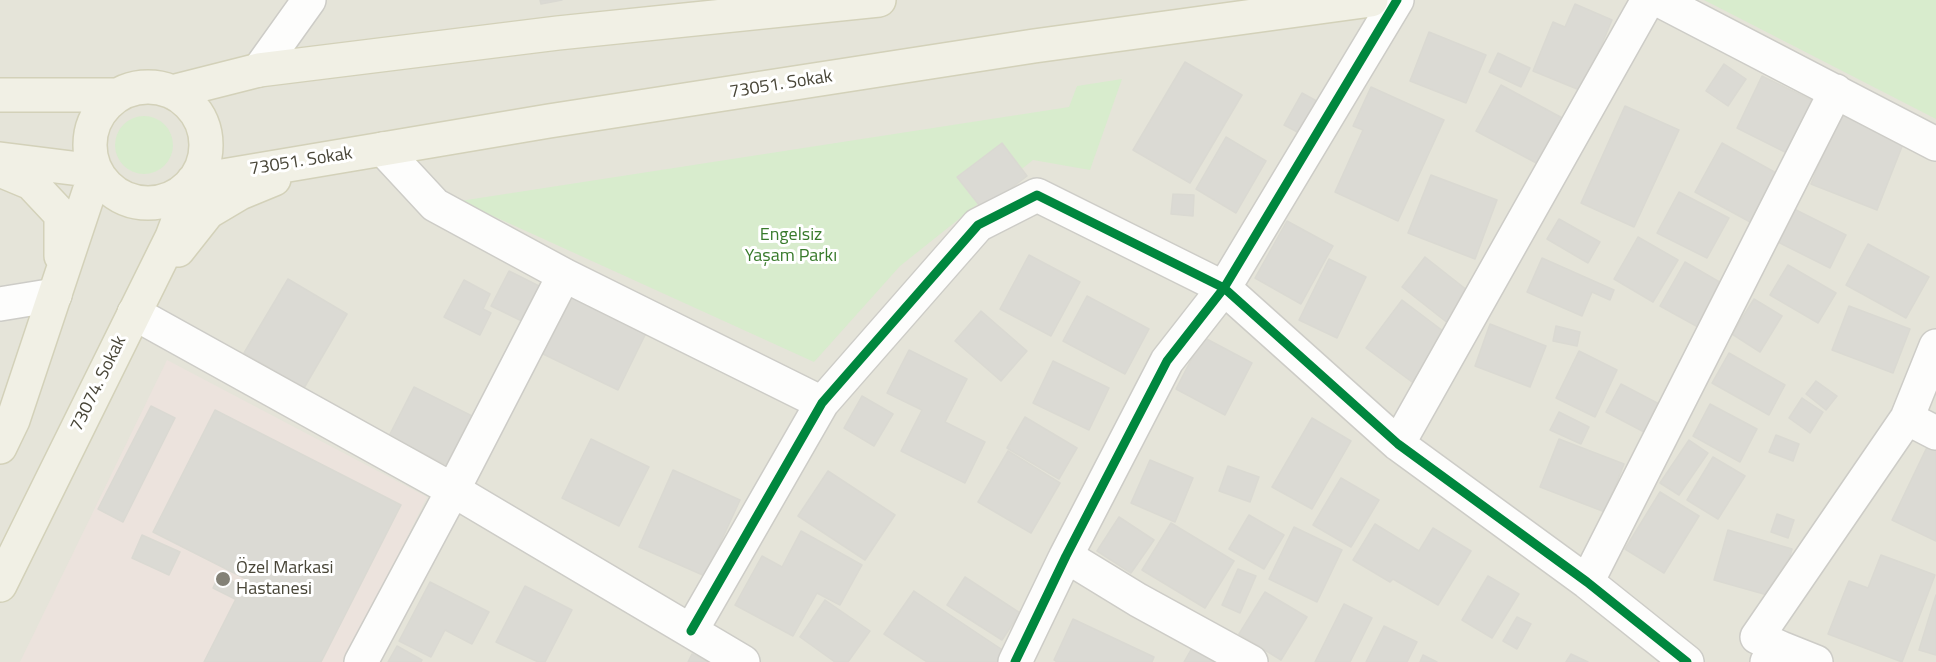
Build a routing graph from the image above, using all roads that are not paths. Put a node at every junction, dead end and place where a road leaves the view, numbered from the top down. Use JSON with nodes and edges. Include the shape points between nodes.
{"nodes":[{"id":1,"x":309,"y":0,"type":"edge"},
{"id":2,"x":879,"y":0,"type":"edge"},
{"id":3,"x":1371,"y":0,"type":"edge"},
{"id":4,"x":1397,"y":0,"type":"edge"},
{"id":5,"x":1648,"y":0,"type":"edge"},
{"id":6,"x":1659,"y":0,"type":"edge"},
{"id":7,"x":259,"y":70,"type":"junction"},
{"id":8,"x":1836,"y":91,"type":"junction"},
{"id":9,"x":172,"y":92,"type":"junction"},
{"id":10,"x":0,"y":95,"type":"edge"},
{"id":11,"x":117,"y":96,"type":"junction"},
{"id":12,"x":1936,"y":144,"type":"edge"},
{"id":13,"x":382,"y":149,"type":"junction"},
{"id":14,"x":0,"y":159,"type":"edge"},
{"id":15,"x":322,"y":159,"type":"junction"},
{"id":16,"x":0,"y":170,"type":"edge"},
{"id":17,"x":96,"y":171,"type":"junction"},
{"id":18,"x":193,"y":181,"type":"junction"},
{"id":19,"x":564,"y":275,"type":"junction"},
{"id":20,"x":58,"y":286,"type":"junction"},
{"id":21,"x":1224,"y":288,"type":"junction"},
{"id":22,"x":0,"y":304,"type":"edge"},
{"id":23,"x":137,"y":307,"type":"junction"},
{"id":24,"x":1936,"y":346,"type":"edge"},
{"id":25,"x":822,"y":403,"type":"junction"},
{"id":26,"x":1907,"y":418,"type":"junction"},
{"id":27,"x":4,"y":430,"type":"edge"},
{"id":28,"x":1936,"y":433,"type":"edge"},
{"id":29,"x":1398,"y":444,"type":"junction"},
{"id":30,"x":453,"y":490,"type":"junction"},
{"id":31,"x":1066,"y":556,"type":"junction"},
{"id":32,"x":1587,"y":582,"type":"junction"},
{"id":33,"x":0,"y":585,"type":"edge"},
{"id":34,"x":691,"y":631,"type":"junction"},
{"id":35,"x":1774,"y":655,"type":"edge"},
{"id":36,"x":361,"y":662,"type":"edge"},
{"id":37,"x":743,"y":662,"type":"edge"},
{"id":38,"x":1015,"y":662,"type":"edge"},
{"id":39,"x":1251,"y":662,"type":"edge"},
{"id":40,"x":1687,"y":662,"type":"edge"},
{"id":41,"x":1816,"y":662,"type":"edge"}],
"edges":[{"from":1,"to":7,"type":"street"},
{"from":2,"to":7,"type":"main road","via":[[558,33]]},
{"from":3,"to":13,"type":"main road","name":"73051. Sokak","via":[[1034,46]]},
{"from":4,"to":21,"type":"street"},
{"from":5,"to":29,"type":"street"},
{"from":6,"to":8,"type":"street"},
{"from":7,"to":9,"type":"main road"},
{"from":8,"to":12,"type":"street"},
{"from":8,"to":32,"type":"street"},
{"from":9,"to":11,"type":"main road","via":[[134,88]]},
{"from":9,"to":18,"type":"main road","via":[[187,101],[205,131],[202,166]]},
{"from":10,"to":11,"type":"main road"},
{"from":11,"to":17,"type":"main road","via":[[104,107],[92,129],[91,154]]},
{"from":13,"to":15,"type":"main road","name":"73051. Sokak"},
{"from":13,"to":19,"type":"street","via":[[435,205]]},
{"from":14,"to":17,"type":"main road"},
{"from":15,"to":18,"type":"main road","name":"73051. Sokak"},
{"from":15,"to":23,"type":"main road","via":[[240,193],[208,212]]},
{"from":16,"to":20,"type":"main road","via":[[32,183],[61,215]]},
{"from":17,"to":18,"type":"main road","via":[[119,194],[150,203],[181,193]]},
{"from":17,"to":20,"type":"main road"},
{"from":18,"to":23,"type":"main road","name":"73074. Sokak","via":[[172,237]]},
{"from":19,"to":25,"type":"street"},
{"from":19,"to":30,"type":"street"},
{"from":20,"to":22,"type":"street"},
{"from":20,"to":27,"type":"main road"},
{"from":21,"to":25,"type":"street","via":[[1037,195],[978,225]]},
{"from":21,"to":29,"type":"street"},
{"from":21,"to":31,"type":"street","via":[[1167,361]]},
{"from":23,"to":30,"type":"street"},
{"from":23,"to":33,"type":"main road","name":"73074. Sokak"},
{"from":24,"to":26,"type":"street"},
{"from":25,"to":34,"type":"street"},
{"from":26,"to":28,"type":"street"},
{"from":26,"to":35,"type":"street","via":[[1757,637]]},
{"from":29,"to":32,"type":"street"},
{"from":30,"to":34,"type":"street"},
{"from":30,"to":36,"type":"street"},
{"from":31,"to":38,"type":"street"},
{"from":31,"to":39,"type":"street"},
{"from":32,"to":40,"type":"street"},
{"from":34,"to":37,"type":"street"},
{"from":35,"to":41,"type":"street"}]}
